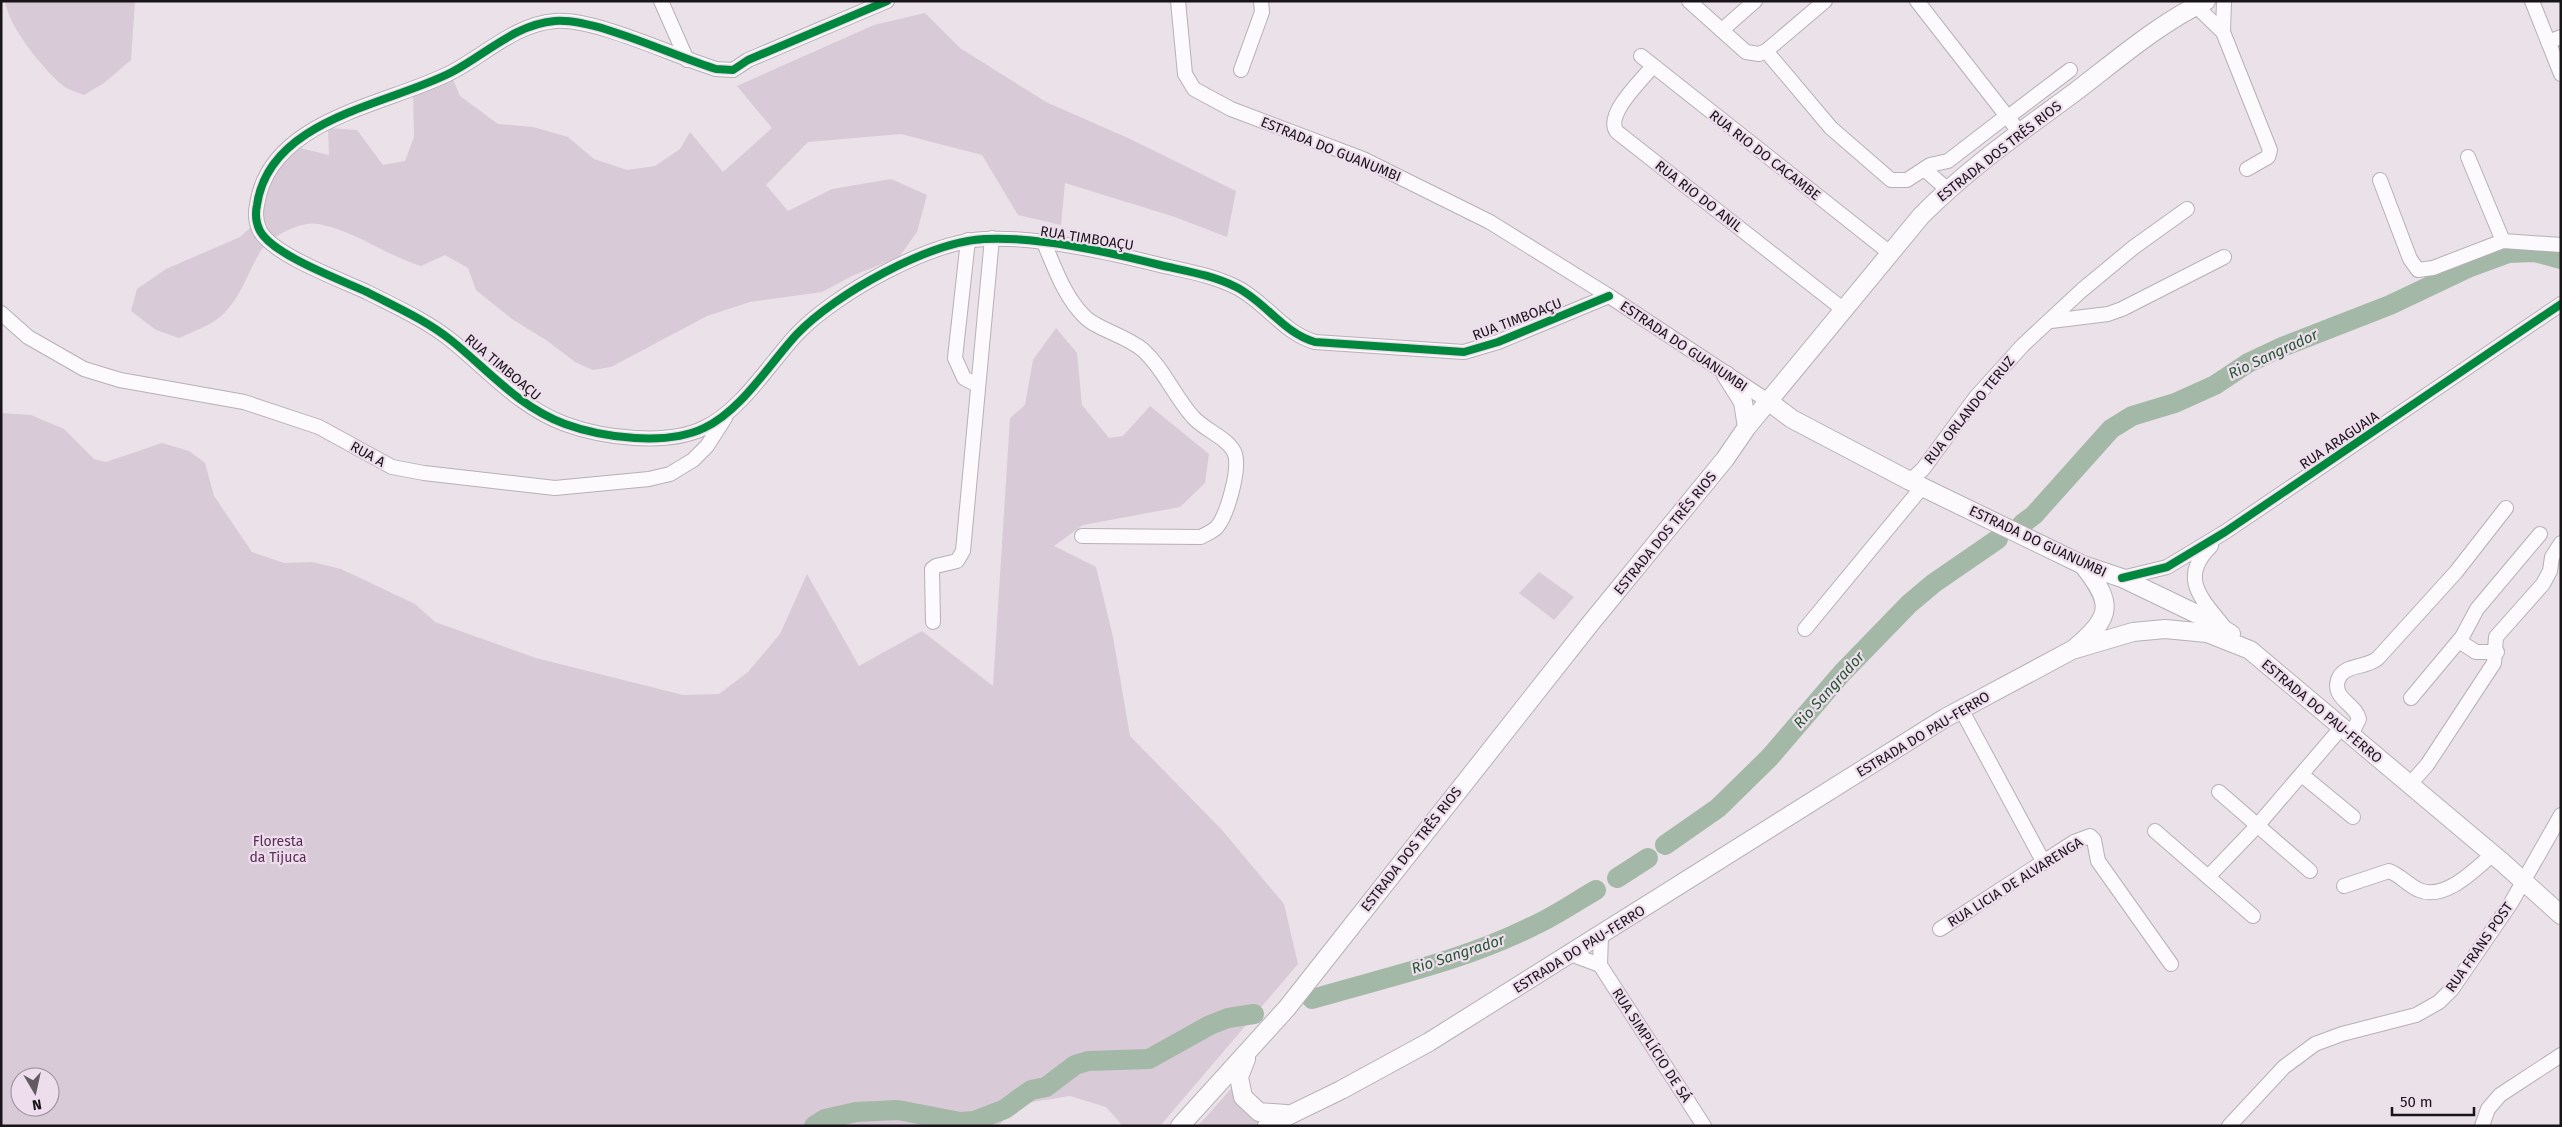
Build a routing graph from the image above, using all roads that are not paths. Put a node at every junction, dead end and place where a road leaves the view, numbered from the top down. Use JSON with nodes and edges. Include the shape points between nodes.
{"nodes":[{"id":1,"x":661,"y":1,"type":"edge"},
{"id":2,"x":887,"y":1,"type":"edge"},
{"id":3,"x":1178,"y":1,"type":"edge"},
{"id":4,"x":1261,"y":1,"type":"edge"},
{"id":5,"x":1690,"y":1,"type":"edge"},
{"id":6,"x":1756,"y":1,"type":"edge"},
{"id":7,"x":1825,"y":1,"type":"edge"},
{"id":8,"x":1916,"y":1,"type":"edge"},
{"id":9,"x":2224,"y":1,"type":"edge"},
{"id":10,"x":2532,"y":1,"type":"edge"},
{"id":11,"x":872,"y":4,"type":"edge"},
{"id":12,"x":2201,"y":4,"type":"edge"},
{"id":13,"x":1722,"y":30,"type":"junction"},
{"id":14,"x":2223,"y":32,"type":"junction"},
{"id":15,"x":2554,"y":40,"type":"edge"},
{"id":16,"x":1766,"y":51,"type":"junction"},
{"id":17,"x":1641,"y":56,"type":"dead end"},
{"id":18,"x":687,"y":60,"type":"junction"},
{"id":19,"x":1653,"y":66,"type":"junction"},
{"id":20,"x":1241,"y":70,"type":"dead end"},
{"id":21,"x":2070,"y":70,"type":"dead end"},
{"id":22,"x":2561,"y":74,"type":"edge"},
{"id":23,"x":2004,"y":119,"type":"junction"},
{"id":24,"x":2020,"y":133,"type":"junction"},
{"id":25,"x":2468,"y":157,"type":"dead end"},
{"id":26,"x":1924,"y":169,"type":"junction"},
{"id":27,"x":2247,"y":169,"type":"dead end"},
{"id":28,"x":2380,"y":180,"type":"dead end"},
{"id":29,"x":1947,"y":189,"type":"junction"},
{"id":30,"x":2187,"y":209,"type":"dead end"},
{"id":31,"x":992,"y":238,"type":"junction"},
{"id":32,"x":968,"y":240,"type":"junction"},
{"id":33,"x":2503,"y":240,"type":"junction"},
{"id":34,"x":1044,"y":243,"type":"junction"},
{"id":35,"x":2561,"y":245,"type":"edge"},
{"id":36,"x":1890,"y":253,"type":"junction"},
{"id":37,"x":2224,"y":257,"type":"dead end"},
{"id":38,"x":1610,"y":296,"type":"junction"},
{"id":39,"x":2561,"y":304,"type":"edge"},
{"id":40,"x":1844,"y":310,"type":"junction"},
{"id":41,"x":1,"y":313,"type":"edge"},
{"id":42,"x":2051,"y":321,"type":"junction"},
{"id":43,"x":1801,"y":362,"type":"junction"},
{"id":44,"x":1726,"y":375,"type":"junction"},
{"id":45,"x":977,"y":386,"type":"junction"},
{"id":46,"x":1768,"y":401,"type":"junction"},
{"id":47,"x":731,"y":409,"type":"junction"},
{"id":48,"x":1792,"y":419,"type":"junction"},
{"id":49,"x":1744,"y":431,"type":"junction"},
{"id":50,"x":1917,"y":484,"type":"junction"},
{"id":51,"x":2506,"y":508,"type":"dead end"},
{"id":52,"x":2225,"y":532,"type":"junction"},
{"id":53,"x":2540,"y":534,"type":"dead end"},
{"id":54,"x":1082,"y":536,"type":"dead end"},
{"id":55,"x":2561,"y":543,"type":"edge"},
{"id":56,"x":2084,"y":565,"type":"junction"},
{"id":57,"x":2122,"y":578,"type":"junction"},
{"id":58,"x":933,"y":622,"type":"dead end"},
{"id":59,"x":2224,"y":628,"type":"junction"},
{"id":60,"x":1805,"y":629,"type":"dead end"},
{"id":61,"x":2459,"y":641,"type":"junction"},
{"id":62,"x":2072,"y":650,"type":"junction"},
{"id":63,"x":2250,"y":650,"type":"junction"},
{"id":64,"x":2497,"y":652,"type":"junction"},
{"id":65,"x":2411,"y":698,"type":"dead end"},
{"id":66,"x":1961,"y":710,"type":"junction"},
{"id":67,"x":2346,"y":731,"type":"junction"},
{"id":68,"x":2302,"y":775,"type":"junction"},
{"id":69,"x":2410,"y":784,"type":"junction"},
{"id":70,"x":2219,"y":792,"type":"dead end"},
{"id":71,"x":2561,"y":814,"type":"edge"},
{"id":72,"x":2353,"y":817,"type":"dead end"},
{"id":73,"x":2257,"y":826,"type":"junction"},
{"id":74,"x":2154,"y":831,"type":"dead end"},
{"id":75,"x":2493,"y":854,"type":"junction"},
{"id":76,"x":2044,"y":863,"type":"junction"},
{"id":77,"x":2310,"y":871,"type":"dead end"},
{"id":78,"x":2208,"y":877,"type":"junction"},
{"id":79,"x":2523,"y":881,"type":"junction"},
{"id":80,"x":2344,"y":886,"type":"dead end"},
{"id":81,"x":2561,"y":915,"type":"edge"},
{"id":82,"x":2253,"y":916,"type":"dead end"},
{"id":83,"x":1940,"y":929,"type":"dead end"},
{"id":84,"x":1601,"y":935,"type":"junction"},
{"id":85,"x":1570,"y":954,"type":"junction"},
{"id":86,"x":2170,"y":964,"type":"dead end"},
{"id":87,"x":1600,"y":965,"type":"junction"},
{"id":88,"x":1249,"y":1052,"type":"junction"},
{"id":89,"x":2561,"y":1055,"type":"edge"},
{"id":90,"x":1292,"y":1114,"type":"junction"},
{"id":91,"x":1180,"y":1126,"type":"edge"},
{"id":92,"x":1267,"y":1126,"type":"edge"},
{"id":93,"x":1704,"y":1126,"type":"edge"},
{"id":94,"x":2229,"y":1126,"type":"edge"},
{"id":95,"x":2482,"y":1126,"type":"edge"}],
"edges":[{"from":1,"to":18,"type":"street"},
{"from":2,"to":11,"type":"street","name":"RUA TIMBOAÇU"},
{"from":3,"to":38,"type":"street","name":"ESTRADA DO GUANUMBI","via":[[1185,74],[1194,90],[1231,109],[1402,177],[1490,222]]},
{"from":4,"to":20,"type":"street","via":[[1262,12]]},
{"from":5,"to":13,"type":"street"},
{"from":6,"to":13,"type":"street"},
{"from":7,"to":16,"type":"street"},
{"from":8,"to":23,"type":"street"},
{"from":9,"to":14,"type":"street"},
{"from":10,"to":15,"type":"street"},
{"from":11,"to":18,"type":"street","name":"RUA TIMBOAÇU","via":[[748,60],[733,70],[716,69]]},
{"from":12,"to":14,"type":"street"},
{"from":12,"to":24,"type":"main road","name":"ESTRADA DOS TRÊS RIOS","via":[[2168,21]]},
{"from":13,"to":16,"type":"street","via":[[1746,52],[1759,54]]},
{"from":14,"to":27,"type":"street","via":[[2271,154]]},
{"from":15,"to":22,"type":"street"},
{"from":16,"to":26,"type":"street","via":[[1831,128],[1891,180],[1907,180]]},
{"from":17,"to":19,"type":"street","name":"RUA RIO DO CACAMBE"},
{"from":18,"to":47,"type":"street","name":"RUA TIMBOAÇU","via":[[584,24],[552,21],[521,30],[449,73],[338,118],[300,139],[266,177],[256,210],[258,227],[264,237],[289,255],[431,326],[510,393],[562,423],[592,433],[661,438],[706,428]]},
{"from":19,"to":36,"type":"street","name":"RUA RIO DO CACAMBE"},
{"from":19,"to":40,"type":"street","name":"RUA RIO DO ANIL","via":[[1617,110],[1613,127]]},
{"from":21,"to":23,"type":"street"},
{"from":23,"to":24,"type":"street"},
{"from":23,"to":26,"type":"street","via":[[1948,161]]},
{"from":24,"to":29,"type":"main road","name":"ESTRADA DOS TRÊS RIOS"},
{"from":25,"to":33,"type":"street"},
{"from":26,"to":29,"type":"street"},
{"from":28,"to":33,"type":"street","via":[[2410,259],[2418,270],[2434,268]]},
{"from":29,"to":36,"type":"main road","name":"ESTRADA DOS TRÊS RIOS"},
{"from":30,"to":42,"type":"street","name":"RUA ORLANDO TERUZ","via":[[2134,247],[2082,290]]},
{"from":31,"to":32,"type":"street","name":"RUA TIMBOAÇU"},
{"from":31,"to":34,"type":"street","name":"RUA TIMBOAÇU"},
{"from":31,"to":45,"type":"street"},
{"from":32,"to":45,"type":"street","via":[[955,358],[964,378]]},
{"from":32,"to":47,"type":"street","name":"RUA TIMBOAÇU","via":[[939,249],[869,281],[819,314]]},
{"from":33,"to":35,"type":"street"},
{"from":34,"to":38,"type":"street","name":"RUA TIMBOAÇU","via":[[1128,257],[1210,276],[1252,296],[1296,335],[1315,342],[1464,352],[1498,342]]},
{"from":34,"to":54,"type":"street","via":[[1060,280],[1084,316],[1124,336],[1142,350],[1193,417],[1232,448],[1236,457],[1233,487],[1218,526],[1211,532],[1200,536]]},
{"from":36,"to":40,"type":"main road","name":"ESTRADA DOS TRÊS RIOS"},
{"from":37,"to":42,"type":"street","via":[[2122,309],[2108,314]]},
{"from":38,"to":44,"type":"street","name":"ESTRADA DO GUANUMBI"},
{"from":39,"to":52,"type":"street","name":"RUA ARAGUAIA"},
{"from":40,"to":43,"type":"main road","name":"ESTRADA DOS TRÊS RIOS"},
{"from":41,"to":47,"type":"street","name":"RUA A","via":[[28,337],[84,369],[120,380],[252,404],[319,427],[378,462],[424,473],[555,488],[648,479],[670,474],[693,460]]},
{"from":42,"to":50,"type":"street","name":"RUA ORLANDO TERUZ","via":[[2000,368],[1923,469]]},
{"from":43,"to":46,"type":"main road","name":"ESTRADA DOS TRÊS RIOS"},
{"from":43,"to":48,"type":"main road","via":[[1788,395]]},
{"from":44,"to":46,"type":"street","name":"ESTRADA DO GUANUMBI"},
{"from":44,"to":49,"type":"main road","via":[[1743,402]]},
{"from":45,"to":58,"type":"street","via":[[963,551],[957,561],[932,569]]},
{"from":46,"to":48,"type":"main road","name":"ESTRADA DO GUANUMBI"},
{"from":46,"to":49,"type":"main road","name":"ESTRADA DOS TRÊS RIOS"},
{"from":48,"to":49,"type":"main road","via":[[1779,418]]},
{"from":48,"to":50,"type":"main road","name":"ESTRADA DO GUANUMBI"},
{"from":49,"to":88,"type":"main road","name":"ESTRADA DOS TRÊS RIOS"},
{"from":50,"to":56,"type":"main road","name":"ESTRADA DO GUANUMBI"},
{"from":50,"to":60,"type":"street","name":"RUA ORLANDO TERUZ"},
{"from":51,"to":67,"type":"street","via":[[2456,572],[2378,658],[2373,663],[2350,668],[2341,675],[2338,682],[2340,696],[2356,710],[2359,719]]},
{"from":52,"to":57,"type":"street","name":"RUA ARAGUAIA","via":[[2167,566]]},
{"from":52,"to":59,"type":"street","name":"RUA ARAGUAIA","via":[[2196,564],[2194,576],[2199,594]]},
{"from":53,"to":61,"type":"street","via":[[2478,609]]},
{"from":55,"to":64,"type":"street","via":[[2552,557],[2550,571],[2543,584],[2496,638]]},
{"from":56,"to":57,"type":"main road","name":"ESTRADA DO GUANUMBI"},
{"from":56,"to":62,"type":"main road","via":[[2098,584],[2106,610],[2094,632]]},
{"from":57,"to":59,"type":"main road","name":"ESTRADA DO GUANUMBI"},
{"from":59,"to":63,"type":"main road","name":"ESTRADA DO GUANUMBI"},
{"from":61,"to":64,"type":"street","via":[[2476,652]]},
{"from":61,"to":65,"type":"street"},
{"from":62,"to":63,"type":"main road","name":"ESTRADA DO PAU-FERRO","via":[[2133,632],[2164,629],[2207,633]]},
{"from":62,"to":66,"type":"main road","name":"ESTRADA DO PAU-FERRO"},
{"from":63,"to":67,"type":"main road","name":"ESTRADA DO PAU-FERRO"},
{"from":64,"to":69,"type":"street","via":[[2494,662],[2432,757]]},
{"from":66,"to":76,"type":"street"},
{"from":66,"to":84,"type":"main road","name":"ESTRADA DO PAU-FERRO"},
{"from":67,"to":68,"type":"street"},
{"from":67,"to":69,"type":"main road","name":"ESTRADA DO PAU-FERRO"},
{"from":68,"to":72,"type":"street"},
{"from":68,"to":73,"type":"street"},
{"from":69,"to":75,"type":"main road","name":"ESTRADA DO PAU-FERRO"},
{"from":70,"to":73,"type":"street"},
{"from":71,"to":79,"type":"street","name":"RUA FRANS POST"},
{"from":73,"to":77,"type":"street"},
{"from":73,"to":78,"type":"street"},
{"from":74,"to":78,"type":"street"},
{"from":75,"to":79,"type":"main road","name":"ESTRADA DO PAU-FERRO"},
{"from":75,"to":80,"type":"street","via":[[2449,887],[2436,892],[2416,889],[2389,871]]},
{"from":76,"to":83,"type":"street","name":"RUA LICIA DE ALVARENGA"},
{"from":76,"to":86,"type":"street","name":"RUA LICIA DE ALVARENGA","via":[[2074,842],[2090,836],[2094,840],[2098,861]]},
{"from":78,"to":82,"type":"street"},
{"from":79,"to":81,"type":"main road","name":"ESTRADA DO PAU-FERRO"},
{"from":79,"to":94,"type":"street","name":"RUA FRANS POST","via":[[2462,974],[2439,1002],[2416,1015],[2315,1044],[2284,1068]]},
{"from":84,"to":85,"type":"main road","name":"ESTRADA DO PAU-FERRO"},
{"from":84,"to":87,"type":"street"},
{"from":85,"to":87,"type":"street"},
{"from":85,"to":90,"type":"main road","name":"ESTRADA DO PAU-FERRO","via":[[1429,1042]]},
{"from":87,"to":93,"type":"street","name":"RUA SIMPLÍCIO DE SÁ"},
{"from":88,"to":90,"type":"main road","via":[[1239,1077],[1243,1097],[1254,1109],[1265,1114]]},
{"from":88,"to":91,"type":"main road","name":"ESTRADA DOS TRÊS RIOS"},
{"from":89,"to":95,"type":"street","via":[[2500,1095],[2488,1109]]},
{"from":90,"to":92,"type":"main road","name":"ESTRADA DO PAU-FERRO"}]}
